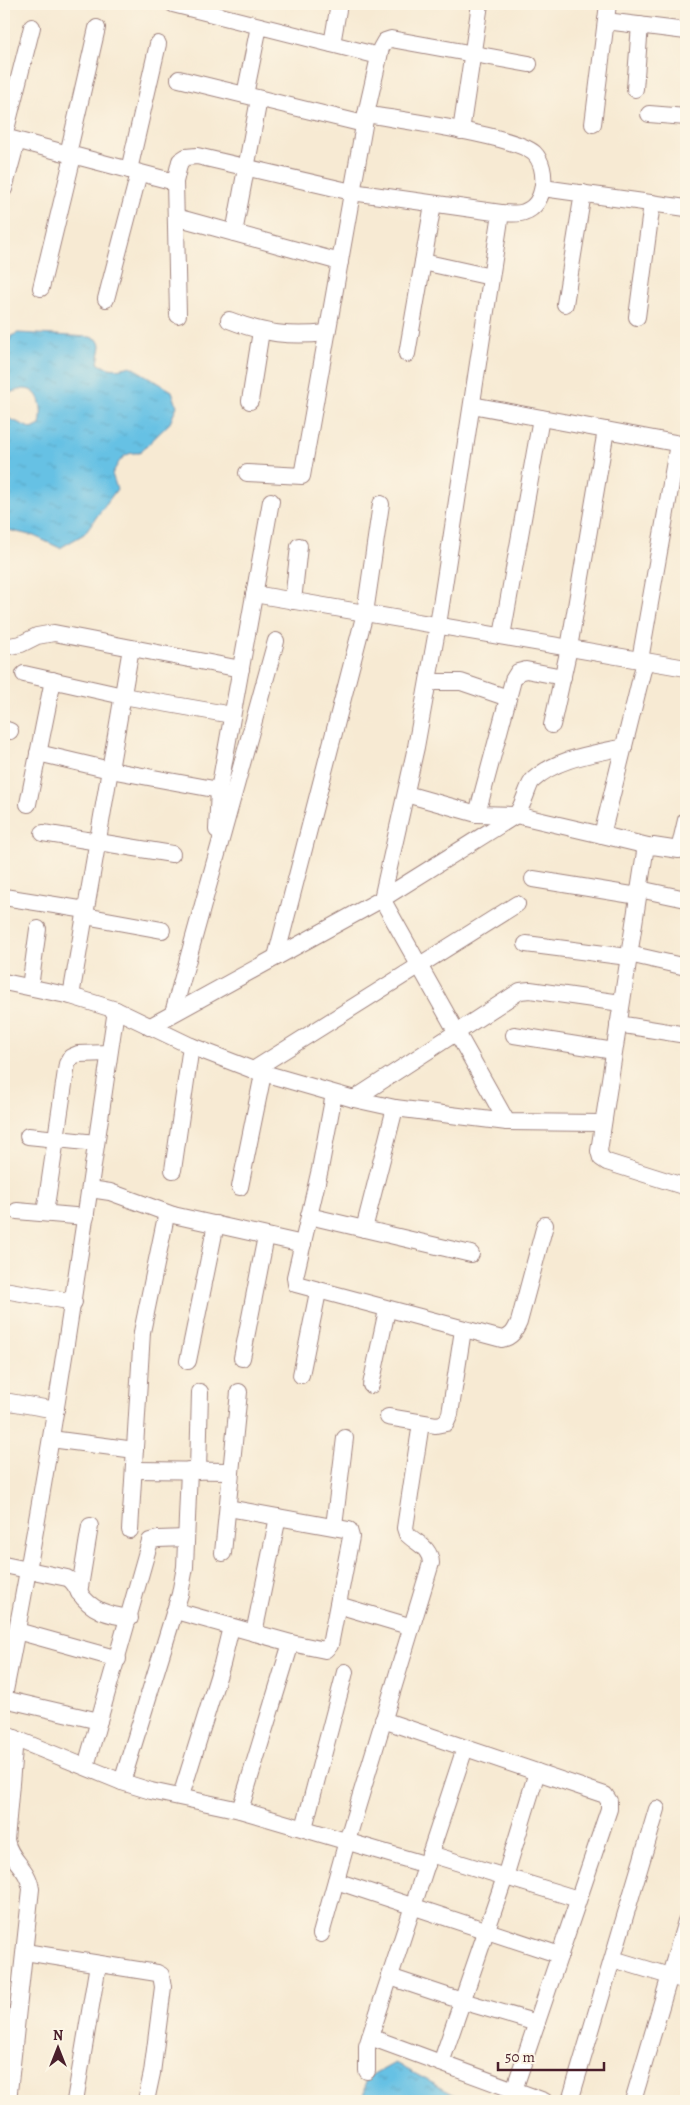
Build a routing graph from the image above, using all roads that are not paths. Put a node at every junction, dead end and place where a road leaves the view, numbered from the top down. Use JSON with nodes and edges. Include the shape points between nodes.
{"nodes":[{"id":1,"x":173,"y":4,"type":"edge"},
{"id":2,"x":339,"y":4,"type":"edge"},
{"id":3,"x":480,"y":4,"type":"edge"},
{"id":4,"x":608,"y":4,"type":"edge"},
{"id":5,"x":198,"y":7,"type":"edge"},
{"id":6,"x":606,"y":21,"type":"junction"},
{"id":7,"x":640,"y":25,"type":"junction"},
{"id":8,"x":259,"y":26,"type":"junction"},
{"id":9,"x":32,"y":28,"type":"dead end"},
{"id":10,"x":97,"y":28,"type":"dead end"},
{"id":11,"x":686,"y":31,"type":"edge"},
{"id":12,"x":158,"y":44,"type":"dead end"},
{"id":13,"x":332,"y":44,"type":"junction"},
{"id":14,"x":473,"y":54,"type":"junction"},
{"id":15,"x":378,"y":56,"type":"junction"},
{"id":16,"x":529,"y":64,"type":"dead end"},
{"id":17,"x":179,"y":79,"type":"dead end"},
{"id":18,"x":635,"y":89,"type":"dead end"},
{"id":19,"x":252,"y":97,"type":"junction"},
{"id":20,"x":648,"y":114,"type":"dead end"},
{"id":21,"x":686,"y":117,"type":"edge"},
{"id":22,"x":365,"y":119,"type":"junction"},
{"id":23,"x":594,"y":124,"type":"dead end"},
{"id":24,"x":461,"y":131,"type":"junction"},
{"id":25,"x":8,"y":138,"type":"edge"},
{"id":26,"x":71,"y":155,"type":"junction"},
{"id":27,"x":246,"y":168,"type":"junction"},
{"id":28,"x":134,"y":172,"type":"junction"},
{"id":29,"x":176,"y":182,"type":"junction"},
{"id":30,"x":542,"y":188,"type":"junction"},
{"id":31,"x":4,"y":189,"type":"edge"},
{"id":32,"x":352,"y":192,"type":"junction"},
{"id":33,"x":583,"y":193,"type":"junction"},
{"id":34,"x":652,"y":203,"type":"junction"},
{"id":35,"x":433,"y":204,"type":"junction"},
{"id":36,"x":686,"y":208,"type":"edge"},
{"id":37,"x":501,"y":213,"type":"junction"},
{"id":38,"x":176,"y":217,"type":"junction"},
{"id":39,"x":234,"y":233,"type":"junction"},
{"id":40,"x":340,"y":262,"type":"junction"},
{"id":41,"x":423,"y":262,"type":"junction"},
{"id":42,"x":491,"y":277,"type":"junction"},
{"id":43,"x":41,"y":288,"type":"dead end"},
{"id":44,"x":106,"y":299,"type":"dead end"},
{"id":45,"x":566,"y":304,"type":"dead end"},
{"id":46,"x":178,"y":315,"type":"dead end"},
{"id":47,"x":637,"y":317,"type":"dead end"},
{"id":48,"x":229,"y":320,"type":"dead end"},
{"id":49,"x":261,"y":331,"type":"junction"},
{"id":50,"x":327,"y":333,"type":"junction"},
{"id":51,"x":407,"y":354,"type":"dead end"},
{"id":52,"x":250,"y":401,"type":"dead end"},
{"id":53,"x":472,"y":404,"type":"junction"},
{"id":54,"x":541,"y":418,"type":"junction"},
{"id":55,"x":606,"y":430,"type":"junction"},
{"id":56,"x":682,"y":444,"type":"edge"},
{"id":57,"x":247,"y":473,"type":"dead end"},
{"id":58,"x":271,"y":501,"type":"dead end"},
{"id":59,"x":381,"y":504,"type":"dead end"},
{"id":60,"x":299,"y":546,"type":"dead end"},
{"id":61,"x":254,"y":594,"type":"junction"},
{"id":62,"x":293,"y":601,"type":"junction"},
{"id":63,"x":365,"y":613,"type":"junction"},
{"id":64,"x":438,"y":625,"type":"junction"},
{"id":65,"x":502,"y":636,"type":"junction"},
{"id":66,"x":276,"y":641,"type":"dead end"},
{"id":67,"x":4,"y":647,"type":"edge"},
{"id":68,"x":131,"y":648,"type":"junction"},
{"id":69,"x":569,"y":648,"type":"junction"},
{"id":70,"x":642,"y":660,"type":"junction"},
{"id":71,"x":686,"y":668,"type":"edge"},
{"id":72,"x":240,"y":669,"type":"junction"},
{"id":73,"x":24,"y":674,"type":"dead end"},
{"id":74,"x":563,"y":676,"type":"junction"},
{"id":75,"x":53,"y":680,"type":"junction"},
{"id":76,"x":428,"y":682,"type":"junction"},
{"id":77,"x":123,"y":696,"type":"junction"},
{"id":78,"x":508,"y":698,"type":"junction"},
{"id":79,"x":232,"y":715,"type":"junction"},
{"id":80,"x":552,"y":725,"type":"dead end"},
{"id":81,"x":624,"y":747,"type":"junction"},
{"id":82,"x":38,"y":753,"type":"junction"},
{"id":83,"x":110,"y":770,"type":"junction"},
{"id":84,"x":219,"y":790,"type":"junction"},
{"id":85,"x":406,"y":794,"type":"junction"},
{"id":86,"x":28,"y":804,"type":"dead end"},
{"id":87,"x":478,"y":814,"type":"junction"},
{"id":88,"x":516,"y":815,"type":"junction"},
{"id":89,"x":686,"y":820,"type":"edge"},
{"id":90,"x":43,"y":833,"type":"dead end"},
{"id":91,"x":602,"y":835,"type":"junction"},
{"id":92,"x":97,"y":843,"type":"junction"},
{"id":93,"x":648,"y":846,"type":"junction"},
{"id":94,"x":218,"y":849,"type":"junction"},
{"id":95,"x":683,"y":850,"type":"edge"},
{"id":96,"x":172,"y":854,"type":"dead end"},
{"id":97,"x":534,"y":879,"type":"dead end"},
{"id":98,"x":638,"y":892,"type":"junction"},
{"id":99,"x":4,"y":897,"type":"edge"},
{"id":100,"x":382,"y":899,"type":"junction"},
{"id":101,"x":686,"y":899,"type":"edge"},
{"id":102,"x":516,"y":904,"type":"dead end"},
{"id":103,"x":85,"y":913,"type":"junction"},
{"id":104,"x":38,"y":930,"type":"dead end"},
{"id":105,"x":162,"y":930,"type":"dead end"},
{"id":106,"x":526,"y":944,"type":"dead end"},
{"id":107,"x":628,"y":956,"type":"junction"},
{"id":108,"x":276,"y":957,"type":"junction"},
{"id":109,"x":419,"y":965,"type":"junction"},
{"id":110,"x":686,"y":967,"type":"edge"},
{"id":111,"x":4,"y":982,"type":"edge"},
{"id":112,"x":30,"y":987,"type":"junction"},
{"id":113,"x":71,"y":996,"type":"junction"},
{"id":114,"x":621,"y":1003,"type":"junction"},
{"id":115,"x":116,"y":1010,"type":"junction"},
{"id":116,"x":173,"y":1014,"type":"junction"},
{"id":117,"x":618,"y":1024,"type":"junction"},
{"id":118,"x":150,"y":1027,"type":"junction"},
{"id":119,"x":457,"y":1032,"type":"junction"},
{"id":120,"x":514,"y":1035,"type":"dead end"},
{"id":121,"x":686,"y":1036,"type":"edge"},
{"id":122,"x":191,"y":1046,"type":"junction"},
{"id":123,"x":614,"y":1051,"type":"junction"},
{"id":124,"x":109,"y":1053,"type":"junction"},
{"id":125,"x":258,"y":1072,"type":"junction"},
{"id":126,"x":334,"y":1094,"type":"junction"},
{"id":127,"x":354,"y":1099,"type":"junction"},
{"id":128,"x":395,"y":1108,"type":"junction"},
{"id":129,"x":508,"y":1122,"type":"junction"},
{"id":130,"x":602,"y":1123,"type":"junction"},
{"id":131,"x":28,"y":1136,"type":"dead end"},
{"id":132,"x":56,"y":1139,"type":"junction"},
{"id":133,"x":96,"y":1143,"type":"junction"},
{"id":134,"x":173,"y":1170,"type":"dead end"},
{"id":135,"x":240,"y":1187,"type":"dead end"},
{"id":136,"x":686,"y":1187,"type":"edge"},
{"id":137,"x":90,"y":1189,"type":"junction"},
{"id":138,"x":17,"y":1211,"type":"dead end"},
{"id":139,"x":45,"y":1213,"type":"junction"},
{"id":140,"x":173,"y":1215,"type":"junction"},
{"id":141,"x":309,"y":1216,"type":"junction"},
{"id":142,"x":86,"y":1217,"type":"junction"},
{"id":143,"x":216,"y":1224,"type":"junction"},
{"id":144,"x":545,"y":1225,"type":"dead end"},
{"id":145,"x":364,"y":1229,"type":"junction"},
{"id":146,"x":266,"y":1236,"type":"junction"},
{"id":147,"x":303,"y":1244,"type":"junction"},
{"id":148,"x":471,"y":1254,"type":"dead end"},
{"id":149,"x":4,"y":1290,"type":"edge"},
{"id":150,"x":318,"y":1292,"type":"junction"},
{"id":151,"x":74,"y":1302,"type":"junction"},
{"id":152,"x":387,"y":1310,"type":"junction"},
{"id":153,"x":463,"y":1330,"type":"junction"},
{"id":154,"x":242,"y":1358,"type":"dead end"},
{"id":155,"x":188,"y":1361,"type":"dead end"},
{"id":156,"x":301,"y":1375,"type":"dead end"},
{"id":157,"x":372,"y":1385,"type":"dead end"},
{"id":158,"x":200,"y":1392,"type":"dead end"},
{"id":159,"x":239,"y":1392,"type":"dead end"},
{"id":160,"x":4,"y":1402,"type":"edge"},
{"id":161,"x":56,"y":1410,"type":"junction"},
{"id":162,"x":388,"y":1417,"type":"dead end"},
{"id":163,"x":421,"y":1423,"type":"junction"},
{"id":164,"x":346,"y":1438,"type":"dead end"},
{"id":165,"x":51,"y":1439,"type":"junction"},
{"id":166,"x":135,"y":1450,"type":"junction"},
{"id":167,"x":134,"y":1470,"type":"junction"},
{"id":168,"x":193,"y":1470,"type":"junction"},
{"id":169,"x":232,"y":1471,"type":"junction"},
{"id":170,"x":228,"y":1508,"type":"junction"},
{"id":171,"x":278,"y":1516,"type":"junction"},
{"id":172,"x":90,"y":1526,"type":"dead end"},
{"id":173,"x":334,"y":1526,"type":"junction"},
{"id":174,"x":130,"y":1530,"type":"dead end"},
{"id":175,"x":186,"y":1538,"type":"junction"},
{"id":176,"x":223,"y":1553,"type":"dead end"},
{"id":177,"x":4,"y":1565,"type":"edge"},
{"id":178,"x":29,"y":1570,"type":"junction"},
{"id":179,"x":79,"y":1593,"type":"junction"},
{"id":180,"x":338,"y":1605,"type":"junction"},
{"id":181,"x":176,"y":1611,"type":"junction"},
{"id":182,"x":130,"y":1618,"type":"junction"},
{"id":183,"x":231,"y":1627,"type":"junction"},
{"id":184,"x":412,"y":1627,"type":"junction"},
{"id":185,"x":17,"y":1631,"type":"junction"},
{"id":186,"x":254,"y":1633,"type":"junction"},
{"id":187,"x":291,"y":1643,"type":"junction"},
{"id":188,"x":8,"y":1652,"type":"edge"},
{"id":189,"x":118,"y":1659,"type":"junction"},
{"id":190,"x":345,"y":1672,"type":"dead end"},
{"id":191,"x":4,"y":1697,"type":"edge"},
{"id":192,"x":383,"y":1720,"type":"junction"},
{"id":193,"x":99,"y":1721,"type":"junction"},
{"id":194,"x":9,"y":1736,"type":"edge"},
{"id":195,"x":465,"y":1748,"type":"junction"},
{"id":196,"x":86,"y":1766,"type":"junction"},
{"id":197,"x":537,"y":1772,"type":"junction"},
{"id":198,"x":122,"y":1782,"type":"junction"},
{"id":199,"x":181,"y":1796,"type":"junction"},
{"id":200,"x":657,"y":1809,"type":"dead end"},
{"id":201,"x":240,"y":1810,"type":"junction"},
{"id":202,"x":304,"y":1828,"type":"junction"},
{"id":203,"x":347,"y":1841,"type":"junction"},
{"id":204,"x":428,"y":1859,"type":"junction"},
{"id":205,"x":4,"y":1866,"type":"edge"},
{"id":206,"x":505,"y":1877,"type":"junction"},
{"id":207,"x":30,"y":1879,"type":"junction"},
{"id":208,"x":336,"y":1881,"type":"junction"},
{"id":209,"x":578,"y":1900,"type":"junction"},
{"id":210,"x":413,"y":1906,"type":"junction"},
{"id":211,"x":686,"y":1921,"type":"edge"},
{"id":212,"x":486,"y":1931,"type":"junction"},
{"id":213,"x":321,"y":1934,"type":"dead end"},
{"id":214,"x":25,"y":1952,"type":"junction"},
{"id":215,"x":560,"y":1955,"type":"junction"},
{"id":216,"x":613,"y":1959,"type":"junction"},
{"id":217,"x":98,"y":1964,"type":"junction"},
{"id":218,"x":669,"y":1976,"type":"junction"},
{"id":219,"x":390,"y":1977,"type":"junction"},
{"id":220,"x":686,"y":1981,"type":"edge"},
{"id":221,"x":462,"y":2001,"type":"junction"},
{"id":222,"x":537,"y":2023,"type":"junction"},
{"id":223,"x":370,"y":2037,"type":"junction"},
{"id":224,"x":441,"y":2063,"type":"junction"},
{"id":225,"x":367,"y":2072,"type":"dead end"},
{"id":226,"x":8,"y":2077,"type":"edge"},
{"id":227,"x":514,"y":2090,"type":"junction"},
{"id":228,"x":8,"y":2101,"type":"edge"},
{"id":229,"x":76,"y":2101,"type":"edge"},
{"id":230,"x":146,"y":2101,"type":"edge"},
{"id":231,"x":544,"y":2101,"type":"edge"},
{"id":232,"x":570,"y":2101,"type":"edge"},
{"id":233,"x":633,"y":2101,"type":"edge"}],
"edges":[{"from":1,"to":5,"type":"street"},
{"from":2,"to":13,"type":"street"},
{"from":3,"to":14,"type":"street"},
{"from":4,"to":6,"type":"street"},
{"from":5,"to":8,"type":"street"},
{"from":6,"to":7,"type":"street"},
{"from":6,"to":23,"type":"street"},
{"from":7,"to":11,"type":"street"},
{"from":7,"to":18,"type":"street"},
{"from":8,"to":13,"type":"street"},
{"from":8,"to":19,"type":"street"},
{"from":9,"to":25,"type":"street"},
{"from":10,"to":26,"type":"street"},
{"from":12,"to":28,"type":"street"},
{"from":13,"to":15,"type":"street"},
{"from":14,"to":15,"type":"street","via":[[391,40],[385,41]]},
{"from":14,"to":16,"type":"street"},
{"from":14,"to":24,"type":"street"},
{"from":15,"to":22,"type":"street"},
{"from":17,"to":19,"type":"street"},
{"from":19,"to":22,"type":"street"},
{"from":19,"to":27,"type":"street"},
{"from":20,"to":21,"type":"street"},
{"from":22,"to":24,"type":"street"},
{"from":22,"to":32,"type":"street"},
{"from":24,"to":30,"type":"street","via":[[528,149],[542,164]]},
{"from":25,"to":26,"type":"street"},
{"from":25,"to":31,"type":"street"},
{"from":26,"to":28,"type":"street"},
{"from":26,"to":43,"type":"street"},
{"from":27,"to":29,"type":"street","via":[[197,156],[186,157],[180,161]]},
{"from":27,"to":32,"type":"street"},
{"from":27,"to":39,"type":"street"},
{"from":28,"to":29,"type":"street"},
{"from":28,"to":44,"type":"street"},
{"from":29,"to":38,"type":"street"},
{"from":30,"to":33,"type":"street"},
{"from":30,"to":37,"type":"street","via":[[540,199],[524,213]]},
{"from":32,"to":35,"type":"street"},
{"from":32,"to":40,"type":"street"},
{"from":33,"to":34,"type":"street"},
{"from":33,"to":45,"type":"street"},
{"from":34,"to":36,"type":"street"},
{"from":34,"to":47,"type":"street"},
{"from":35,"to":37,"type":"street"},
{"from":35,"to":41,"type":"street"},
{"from":37,"to":42,"type":"street"},
{"from":38,"to":39,"type":"street"},
{"from":38,"to":46,"type":"street"},
{"from":39,"to":40,"type":"street"},
{"from":40,"to":50,"type":"street"},
{"from":41,"to":42,"type":"street"},
{"from":41,"to":51,"type":"street"},
{"from":42,"to":53,"type":"street"},
{"from":48,"to":49,"type":"street"},
{"from":49,"to":50,"type":"street","via":[[302,336]]},
{"from":49,"to":52,"type":"street"},
{"from":50,"to":57,"type":"street","via":[[302,476]]},
{"from":53,"to":54,"type":"street"},
{"from":53,"to":64,"type":"street"},
{"from":54,"to":55,"type":"street"},
{"from":54,"to":65,"type":"street"},
{"from":55,"to":56,"type":"street"},
{"from":55,"to":69,"type":"street"},
{"from":56,"to":70,"type":"street"},
{"from":58,"to":61,"type":"street"},
{"from":59,"to":63,"type":"street"},
{"from":60,"to":62,"type":"street"},
{"from":61,"to":62,"type":"street"},
{"from":61,"to":72,"type":"street"},
{"from":62,"to":63,"type":"street"},
{"from":63,"to":64,"type":"street"},
{"from":63,"to":108,"type":"street"},
{"from":64,"to":65,"type":"street"},
{"from":64,"to":76,"type":"street"},
{"from":65,"to":69,"type":"street"},
{"from":66,"to":94,"type":"street"},
{"from":67,"to":68,"type":"street","via":[[54,633]]},
{"from":68,"to":72,"type":"street"},
{"from":68,"to":77,"type":"street"},
{"from":69,"to":70,"type":"street"},
{"from":69,"to":74,"type":"street"},
{"from":70,"to":71,"type":"street"},
{"from":70,"to":81,"type":"street"},
{"from":72,"to":79,"type":"street"},
{"from":73,"to":75,"type":"street"},
{"from":74,"to":78,"type":"street","via":[[526,670],[518,672]]},
{"from":74,"to":80,"type":"street"},
{"from":75,"to":77,"type":"street"},
{"from":75,"to":82,"type":"street"},
{"from":76,"to":78,"type":"street","via":[[461,682]]},
{"from":76,"to":85,"type":"street"},
{"from":77,"to":79,"type":"street"},
{"from":77,"to":83,"type":"street"},
{"from":78,"to":87,"type":"street"},
{"from":79,"to":84,"type":"street"},
{"from":81,"to":88,"type":"street","via":[[564,761],[546,770],[531,781],[522,808]]},
{"from":81,"to":91,"type":"street"},
{"from":82,"to":83,"type":"street"},
{"from":82,"to":86,"type":"street"},
{"from":83,"to":84,"type":"street"},
{"from":83,"to":92,"type":"street"},
{"from":84,"to":94,"type":"street"},
{"from":85,"to":87,"type":"street"},
{"from":85,"to":100,"type":"street"},
{"from":87,"to":88,"type":"street"},
{"from":88,"to":91,"type":"street"},
{"from":88,"to":100,"type":"street"},
{"from":89,"to":95,"type":"street"},
{"from":90,"to":92,"type":"street"},
{"from":91,"to":93,"type":"street"},
{"from":92,"to":96,"type":"street"},
{"from":92,"to":103,"type":"street"},
{"from":93,"to":95,"type":"street"},
{"from":93,"to":98,"type":"street"},
{"from":94,"to":116,"type":"street"},
{"from":97,"to":98,"type":"street"},
{"from":98,"to":101,"type":"street"},
{"from":98,"to":107,"type":"street"},
{"from":99,"to":103,"type":"street"},
{"from":100,"to":108,"type":"street"},
{"from":100,"to":109,"type":"street"},
{"from":102,"to":109,"type":"street"},
{"from":103,"to":105,"type":"street"},
{"from":103,"to":113,"type":"street"},
{"from":104,"to":112,"type":"street"},
{"from":106,"to":107,"type":"street"},
{"from":107,"to":110,"type":"street"},
{"from":107,"to":114,"type":"street"},
{"from":108,"to":116,"type":"street"},
{"from":109,"to":119,"type":"street"},
{"from":109,"to":125,"type":"street"},
{"from":111,"to":112,"type":"street"},
{"from":112,"to":113,"type":"street"},
{"from":113,"to":115,"type":"street"},
{"from":114,"to":117,"type":"street"},
{"from":114,"to":119,"type":"street","via":[[520,991]]},
{"from":115,"to":118,"type":"street"},
{"from":115,"to":124,"type":"street"},
{"from":116,"to":118,"type":"street"},
{"from":117,"to":121,"type":"street"},
{"from":117,"to":123,"type":"street"},
{"from":118,"to":122,"type":"street"},
{"from":119,"to":127,"type":"street"},
{"from":119,"to":129,"type":"street"},
{"from":120,"to":123,"type":"street"},
{"from":122,"to":125,"type":"street"},
{"from":122,"to":134,"type":"street"},
{"from":123,"to":130,"type":"street"},
{"from":124,"to":132,"type":"street","via":[[71,1057],[67,1064]]},
{"from":124,"to":133,"type":"street"},
{"from":125,"to":126,"type":"street"},
{"from":125,"to":135,"type":"street"},
{"from":126,"to":127,"type":"street"},
{"from":126,"to":141,"type":"street"},
{"from":127,"to":128,"type":"street"},
{"from":128,"to":129,"type":"street"},
{"from":128,"to":145,"type":"street"},
{"from":129,"to":130,"type":"street"},
{"from":130,"to":136,"type":"street","via":[[601,1158]]},
{"from":131,"to":132,"type":"street"},
{"from":132,"to":133,"type":"street"},
{"from":132,"to":139,"type":"street"},
{"from":133,"to":137,"type":"street"},
{"from":137,"to":140,"type":"street","via":[[110,1192]]},
{"from":137,"to":142,"type":"street"},
{"from":138,"to":139,"type":"street"},
{"from":139,"to":142,"type":"street"},
{"from":140,"to":143,"type":"street"},
{"from":140,"to":166,"type":"street","via":[[167,1216],[165,1221],[142,1332]]},
{"from":141,"to":145,"type":"street"},
{"from":141,"to":147,"type":"street"},
{"from":142,"to":151,"type":"street"},
{"from":143,"to":146,"type":"street"},
{"from":143,"to":155,"type":"street"},
{"from":144,"to":153,"type":"street","via":[[514,1332],[502,1339]]},
{"from":145,"to":148,"type":"street"},
{"from":146,"to":147,"type":"street"},
{"from":146,"to":154,"type":"street"},
{"from":147,"to":150,"type":"street","via":[[296,1284]]},
{"from":149,"to":151,"type":"street"},
{"from":150,"to":152,"type":"street"},
{"from":150,"to":156,"type":"street"},
{"from":151,"to":161,"type":"street"},
{"from":152,"to":153,"type":"street"},
{"from":152,"to":157,"type":"street"},
{"from":153,"to":163,"type":"street","via":[[446,1423],[436,1426]]},
{"from":158,"to":168,"type":"street"},
{"from":159,"to":169,"type":"street"},
{"from":160,"to":161,"type":"street"},
{"from":161,"to":165,"type":"street"},
{"from":162,"to":163,"type":"street"},
{"from":163,"to":184,"type":"street","via":[[405,1528],[406,1534],[427,1548],[431,1563]]},
{"from":164,"to":173,"type":"street"},
{"from":165,"to":166,"type":"street"},
{"from":165,"to":178,"type":"street"},
{"from":166,"to":167,"type":"street"},
{"from":167,"to":168,"type":"street"},
{"from":167,"to":174,"type":"street"},
{"from":168,"to":169,"type":"street"},
{"from":168,"to":175,"type":"street"},
{"from":169,"to":170,"type":"street"},
{"from":170,"to":171,"type":"street"},
{"from":170,"to":176,"type":"street"},
{"from":171,"to":173,"type":"street"},
{"from":171,"to":186,"type":"street"},
{"from":172,"to":179,"type":"street"},
{"from":173,"to":180,"type":"street","via":[[346,1528],[351,1534]]},
{"from":175,"to":181,"type":"street","via":[[185,1568]]},
{"from":175,"to":182,"type":"street","via":[[150,1541]]},
{"from":177,"to":178,"type":"street"},
{"from":178,"to":179,"type":"street","via":[[71,1580]]},
{"from":178,"to":185,"type":"street"},
{"from":179,"to":182,"type":"street","via":[[106,1614]]},
{"from":180,"to":184,"type":"street"},
{"from":180,"to":187,"type":"street","via":[[328,1648]]},
{"from":181,"to":183,"type":"street"},
{"from":181,"to":198,"type":"street"},
{"from":182,"to":189,"type":"street"},
{"from":183,"to":186,"type":"street"},
{"from":183,"to":199,"type":"street"},
{"from":184,"to":192,"type":"street"},
{"from":185,"to":188,"type":"street"},
{"from":185,"to":189,"type":"street"},
{"from":186,"to":187,"type":"street"},
{"from":187,"to":201,"type":"street"},
{"from":188,"to":191,"type":"street"},
{"from":189,"to":193,"type":"street"},
{"from":190,"to":202,"type":"street"},
{"from":191,"to":193,"type":"street"},
{"from":192,"to":195,"type":"street"},
{"from":192,"to":203,"type":"street"},
{"from":193,"to":196,"type":"street"},
{"from":194,"to":196,"type":"street"},
{"from":194,"to":207,"type":"street","via":[[6,1840],[8,1850]]},
{"from":195,"to":197,"type":"street"},
{"from":195,"to":204,"type":"street"},
{"from":196,"to":198,"type":"street"},
{"from":197,"to":206,"type":"street"},
{"from":197,"to":209,"type":"street","via":[[605,1795],[609,1801]]},
{"from":198,"to":199,"type":"street"},
{"from":199,"to":201,"type":"street"},
{"from":200,"to":216,"type":"street"},
{"from":201,"to":202,"type":"street"},
{"from":202,"to":203,"type":"street"},
{"from":203,"to":204,"type":"street"},
{"from":203,"to":208,"type":"street"},
{"from":204,"to":206,"type":"street"},
{"from":204,"to":210,"type":"street"},
{"from":205,"to":207,"type":"street","via":[[10,1864]]},
{"from":206,"to":209,"type":"street"},
{"from":206,"to":212,"type":"street"},
{"from":207,"to":214,"type":"street"},
{"from":208,"to":210,"type":"street"},
{"from":208,"to":213,"type":"street"},
{"from":209,"to":215,"type":"street"},
{"from":210,"to":212,"type":"street"},
{"from":210,"to":219,"type":"street"},
{"from":211,"to":218,"type":"street"},
{"from":212,"to":215,"type":"street"},
{"from":212,"to":221,"type":"street"},
{"from":214,"to":217,"type":"street"},
{"from":214,"to":226,"type":"street"},
{"from":215,"to":222,"type":"street"},
{"from":216,"to":218,"type":"street"},
{"from":216,"to":232,"type":"street"},
{"from":217,"to":229,"type":"street"},
{"from":217,"to":230,"type":"street","via":[[157,1973],[162,1981]]},
{"from":218,"to":220,"type":"street"},
{"from":218,"to":233,"type":"street"},
{"from":219,"to":221,"type":"street"},
{"from":219,"to":223,"type":"street"},
{"from":221,"to":222,"type":"street"},
{"from":221,"to":224,"type":"street"},
{"from":222,"to":227,"type":"street"},
{"from":223,"to":224,"type":"street"},
{"from":223,"to":225,"type":"street"},
{"from":224,"to":227,"type":"street"},
{"from":226,"to":228,"type":"street"},
{"from":227,"to":231,"type":"street"}]}
